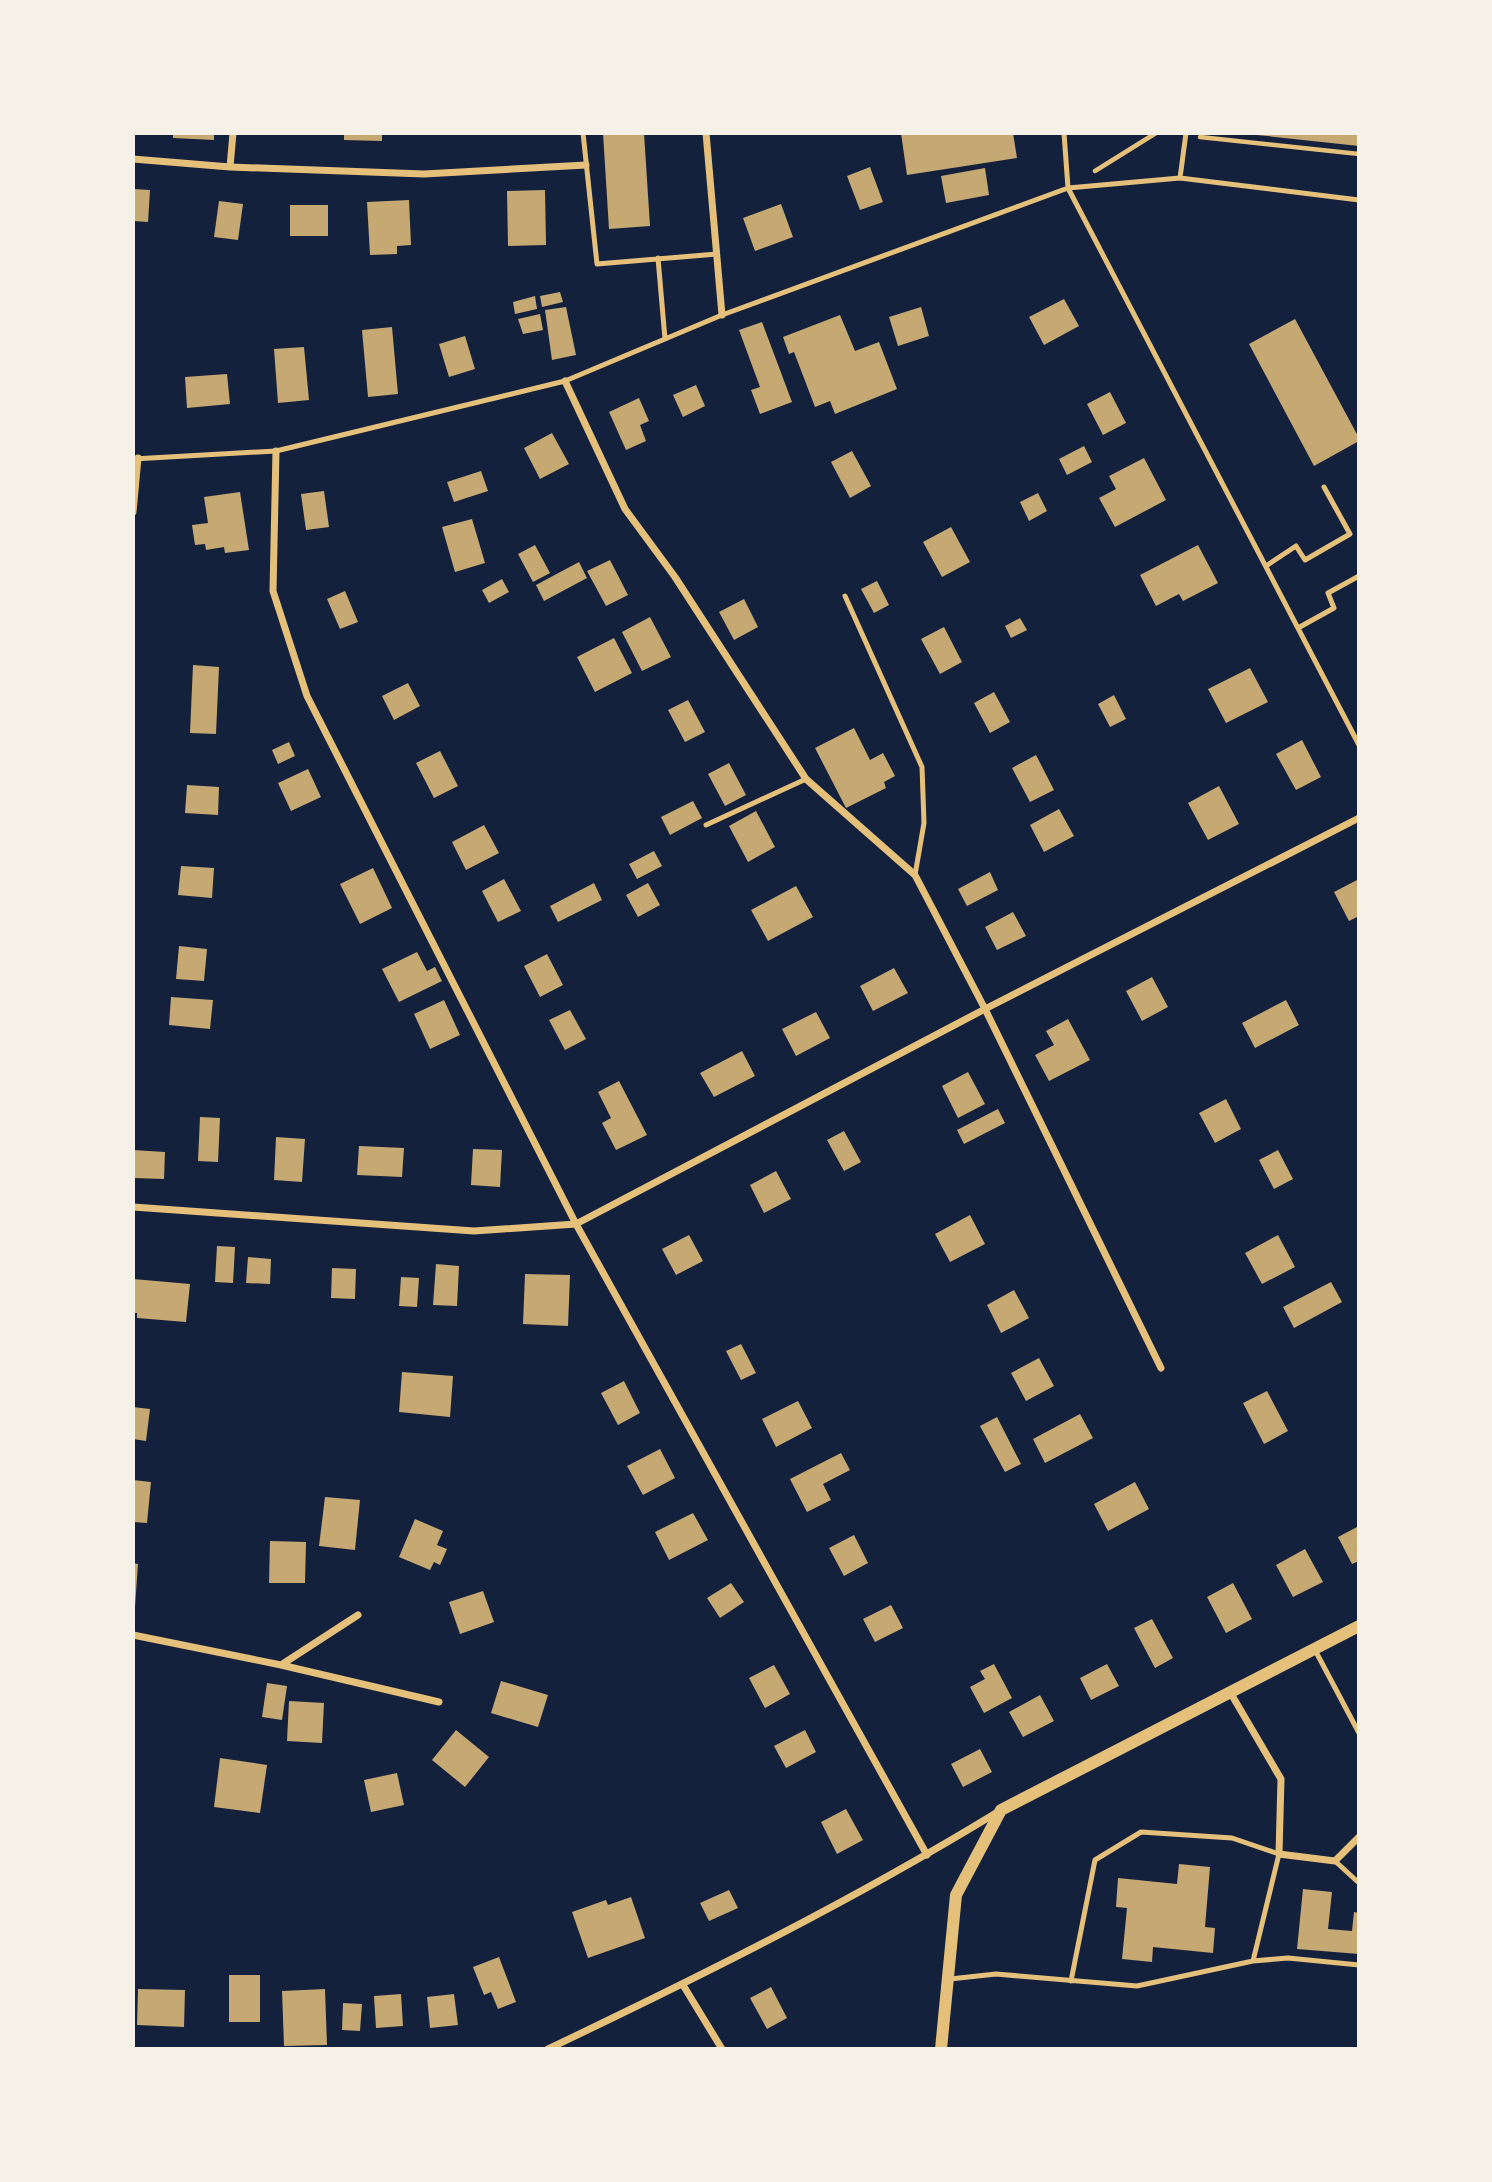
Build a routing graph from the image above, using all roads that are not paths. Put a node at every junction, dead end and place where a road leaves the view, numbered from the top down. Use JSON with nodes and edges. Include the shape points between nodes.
{"nodes":[{"id":1,"x":233,"y":133,"type":"edge"},
{"id":2,"x":583,"y":133,"type":"edge"},
{"id":3,"x":706,"y":133,"type":"edge"},
{"id":4,"x":1064,"y":133,"type":"edge"},
{"id":5,"x":1186,"y":134,"type":"edge"},
{"id":6,"x":133,"y":159,"type":"edge"},
{"id":7,"x":586,"y":165,"type":"junction"},
{"id":8,"x":230,"y":167,"type":"junction"},
{"id":9,"x":1180,"y":178,"type":"junction"},
{"id":10,"x":1068,"y":188,"type":"junction"},
{"id":11,"x":1359,"y":200,"type":"edge"},
{"id":12,"x":717,"y":254,"type":"junction"},
{"id":13,"x":658,"y":258,"type":"junction"},
{"id":14,"x":722,"y":315,"type":"junction"},
{"id":15,"x":665,"y":339,"type":"junction"},
{"id":16,"x":565,"y":381,"type":"junction"},
{"id":17,"x":276,"y":451,"type":"junction"},
{"id":18,"x":135,"y":458,"type":"edge"},
{"id":19,"x":1324,"y":486,"type":"dead end"},
{"id":20,"x":133,"y":512,"type":"edge"},
{"id":21,"x":1265,"y":566,"type":"junction"},
{"id":22,"x":1359,"y":576,"type":"edge"},
{"id":23,"x":845,"y":596,"type":"dead end"},
{"id":24,"x":1298,"y":628,"type":"junction"},
{"id":25,"x":1359,"y":745,"type":"edge"},
{"id":26,"x":806,"y":779,"type":"junction"},
{"id":27,"x":1359,"y":818,"type":"edge"},
{"id":28,"x":706,"y":825,"type":"dead end"},
{"id":29,"x":915,"y":875,"type":"junction"},
{"id":30,"x":985,"y":1009,"type":"junction"},
{"id":31,"x":133,"y":1207,"type":"edge"},
{"id":32,"x":576,"y":1224,"type":"junction"},
{"id":33,"x":1161,"y":1368,"type":"dead end"},
{"id":34,"x":358,"y":1615,"type":"dead end"},
{"id":35,"x":1359,"y":1626,"type":"edge"},
{"id":36,"x":133,"y":1635,"type":"edge"},
{"id":37,"x":1315,"y":1650,"type":"junction"},
{"id":38,"x":281,"y":1665,"type":"junction"},
{"id":39,"x":1230,"y":1692,"type":"junction"},
{"id":40,"x":439,"y":1702,"type":"dead end"},
{"id":41,"x":1359,"y":1733,"type":"edge"},
{"id":42,"x":1001,"y":1810,"type":"junction"},
{"id":43,"x":1359,"y":1837,"type":"edge"},
{"id":44,"x":1279,"y":1854,"type":"junction"},
{"id":45,"x":927,"y":1855,"type":"junction"},
{"id":46,"x":1335,"y":1861,"type":"junction"},
{"id":47,"x":1359,"y":1883,"type":"edge"},
{"id":48,"x":1253,"y":1961,"type":"junction"},
{"id":49,"x":1359,"y":1965,"type":"edge"},
{"id":50,"x":947,"y":1979,"type":"junction"},
{"id":51,"x":1071,"y":1981,"type":"junction"},
{"id":52,"x":683,"y":1984,"type":"junction"},
{"id":53,"x":548,"y":2049,"type":"edge"},
{"id":54,"x":722,"y":2049,"type":"edge"},
{"id":55,"x":941,"y":2049,"type":"edge"}],
"edges":[{"from":1,"to":8,"type":"street"},
{"from":2,"to":7,"type":"lane"},
{"from":3,"to":12,"type":"street"},
{"from":4,"to":10,"type":"lane"},
{"from":5,"to":9,"type":"lane"},
{"from":6,"to":8,"type":"street"},
{"from":7,"to":8,"type":"street","via":[[424,174]]},
{"from":7,"to":13,"type":"lane","via":[[597,264]]},
{"from":9,"to":10,"type":"lane"},
{"from":9,"to":11,"type":"lane"},
{"from":10,"to":14,"type":"lane"},
{"from":10,"to":21,"type":"lane"},
{"from":12,"to":13,"type":"lane"},
{"from":12,"to":14,"type":"street"},
{"from":13,"to":15,"type":"lane"},
{"from":14,"to":15,"type":"lane"},
{"from":15,"to":16,"type":"lane"},
{"from":16,"to":17,"type":"lane"},
{"from":16,"to":26,"type":"street","via":[[625,509],[675,577]]},
{"from":17,"to":18,"type":"lane"},
{"from":17,"to":32,"type":"street","via":[[273,591],[307,696]]},
{"from":18,"to":20,"type":"street"},
{"from":19,"to":21,"type":"lane","via":[[1350,534],[1305,560],[1296,546]]},
{"from":21,"to":24,"type":"lane"},
{"from":22,"to":24,"type":"lane","via":[[1328,593],[1334,608]]},
{"from":23,"to":29,"type":"lane","via":[[922,767],[924,823]]},
{"from":24,"to":25,"type":"lane"},
{"from":26,"to":28,"type":"lane"},
{"from":26,"to":29,"type":"street"},
{"from":27,"to":30,"type":"street"},
{"from":29,"to":30,"type":"street"},
{"from":30,"to":32,"type":"street"},
{"from":30,"to":33,"type":"street"},
{"from":31,"to":32,"type":"street","via":[[474,1231]]},
{"from":32,"to":45,"type":"street"},
{"from":34,"to":38,"type":"street"},
{"from":35,"to":37,"type":"street"},
{"from":36,"to":38,"type":"street"},
{"from":37,"to":39,"type":"street"},
{"from":37,"to":41,"type":"lane"},
{"from":38,"to":40,"type":"street"},
{"from":39,"to":42,"type":"street"},
{"from":39,"to":44,"type":"street","via":[[1281,1779]]},
{"from":42,"to":45,"type":"street"},
{"from":42,"to":50,"type":"street","via":[[957,1895]]},
{"from":43,"to":46,"type":"street"},
{"from":44,"to":46,"type":"street"},
{"from":44,"to":48,"type":"lane"},
{"from":44,"to":51,"type":"lane","via":[[1233,1838],[1141,1832],[1095,1860]]},
{"from":45,"to":52,"type":"street"},
{"from":46,"to":47,"type":"lane"},
{"from":48,"to":49,"type":"lane","via":[[1288,1958]]},
{"from":48,"to":51,"type":"lane","via":[[1137,1986]]},
{"from":50,"to":51,"type":"lane","via":[[996,1974]]},
{"from":50,"to":55,"type":"street"},
{"from":52,"to":53,"type":"street"},
{"from":52,"to":54,"type":"street"}]}
